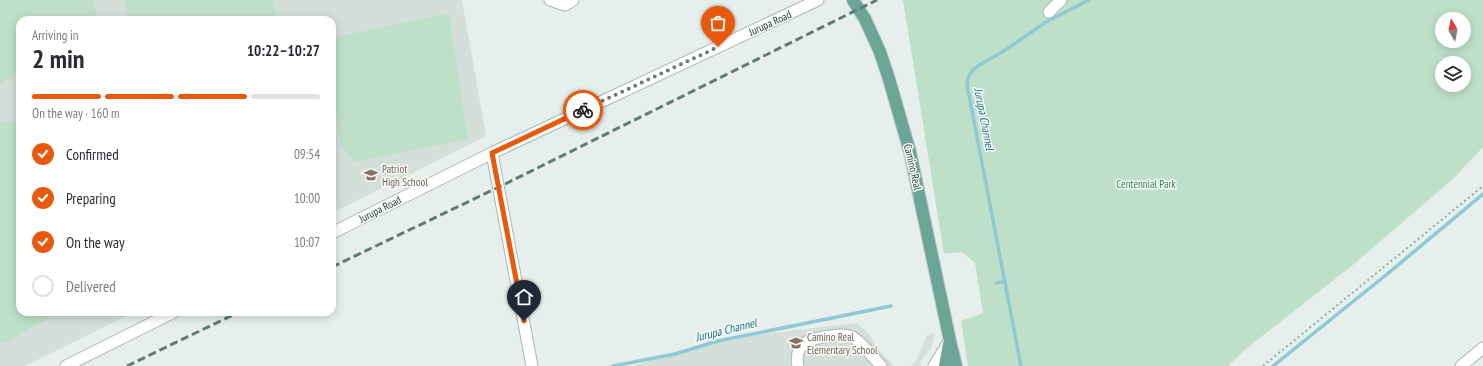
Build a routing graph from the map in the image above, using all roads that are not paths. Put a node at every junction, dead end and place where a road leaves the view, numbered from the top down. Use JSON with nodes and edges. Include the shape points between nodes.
{"nodes":[{"id":1,"x":550,"y":0,"type":"edge"},
{"id":2,"x":573,"y":0,"type":"edge"},
{"id":3,"x":818,"y":0,"type":"edge"},
{"id":4,"x":853,"y":0,"type":"edge"},
{"id":5,"x":1061,"y":0,"type":"edge"},
{"id":6,"x":1049,"y":12,"type":"dead end"},
{"id":7,"x":492,"y":153,"type":"junction"},
{"id":8,"x":336,"y":231,"type":"edge"},
{"id":9,"x":166,"y":316,"type":"edge"},
{"id":10,"x":950,"y":341,"type":"junction"},
{"id":11,"x":1483,"y":348,"type":"edge"},
{"id":12,"x":66,"y":366,"type":"edge"},
{"id":13,"x":532,"y":366,"type":"edge"},
{"id":14,"x":798,"y":366,"type":"edge"},
{"id":15,"x":881,"y":366,"type":"edge"},
{"id":16,"x":934,"y":366,"type":"edge"},
{"id":17,"x":945,"y":366,"type":"edge"},
{"id":18,"x":956,"y":366,"type":"edge"},
{"id":19,"x":1461,"y":366,"type":"edge"}],
"edges":[{"from":1,"to":2,"type":"street","via":[[565,5]]},
{"from":3,"to":7,"type":"street","name":"Jurupa Road"},
{"from":4,"to":10,"type":"main road","name":"Camino Real","via":[[880,52],[894,94],[910,152]]},
{"from":5,"to":6,"type":"street"},
{"from":7,"to":8,"type":"street","name":"Jurupa Road"},
{"from":7,"to":13,"type":"street"},
{"from":9,"to":12,"type":"street"},
{"from":10,"to":16,"type":"street"},
{"from":10,"to":17,"type":"main road","name":"Camino Real"},
{"from":10,"to":18,"type":"main road","name":"Camino Real"},
{"from":11,"to":19,"type":"street"},
{"from":14,"to":15,"type":"street","via":[[797,353],[805,341],[841,335],[853,337]]}]}
